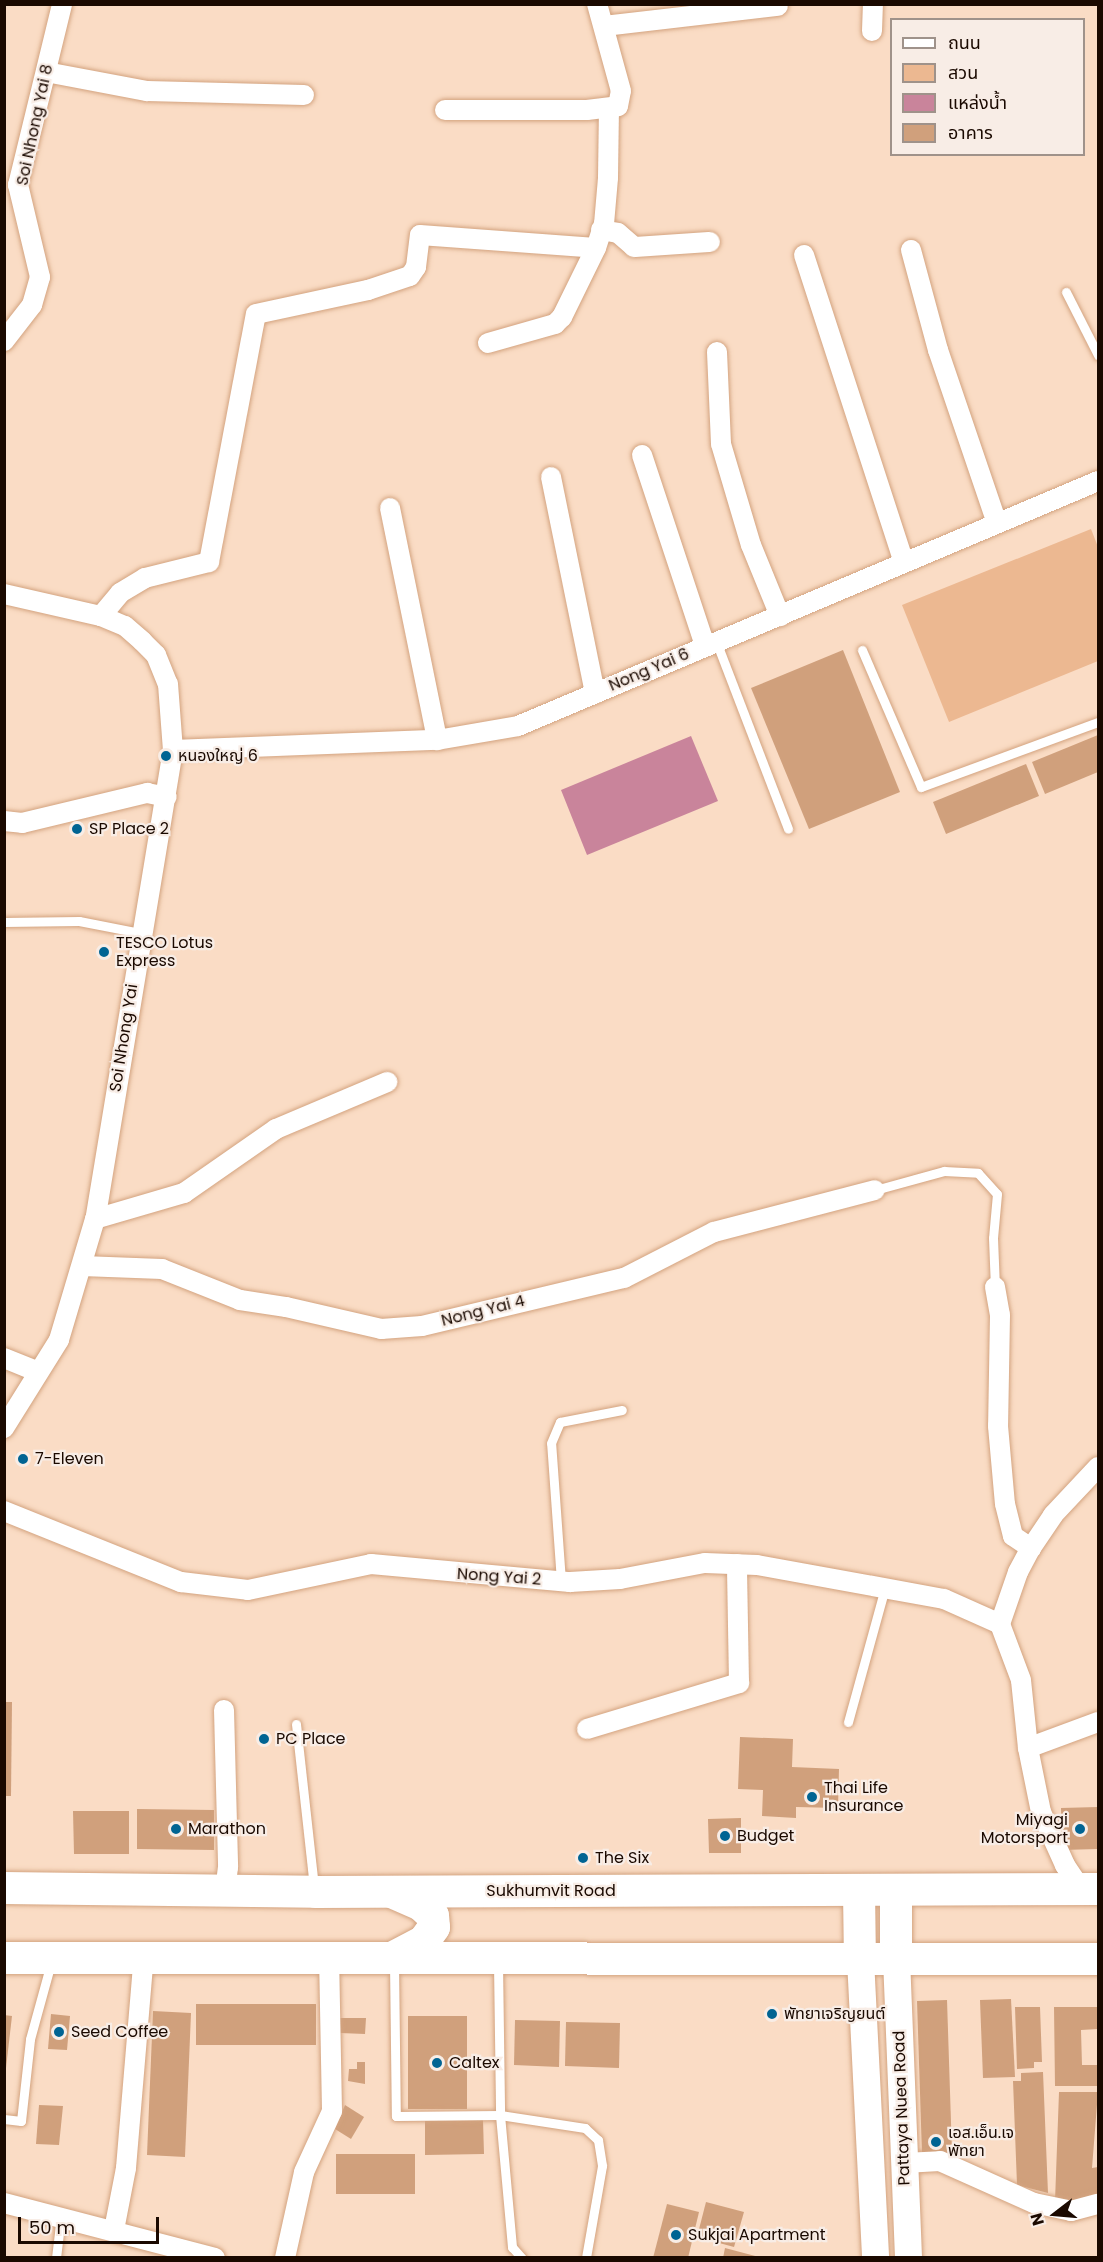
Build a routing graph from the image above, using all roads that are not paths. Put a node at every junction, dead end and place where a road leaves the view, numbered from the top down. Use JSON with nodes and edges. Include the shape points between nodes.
{"nodes":[{"id":1,"x":62,"y":4,"type":"edge"},
{"id":2,"x":597,"y":4,"type":"edge"},
{"id":3,"x":873,"y":4,"type":"edge"},
{"id":4,"x":778,"y":6,"type":"dead end"},
{"id":5,"x":731,"y":8,"type":"edge"},
{"id":6,"x":678,"y":11,"type":"edge"},
{"id":7,"x":604,"y":26,"type":"junction"},
{"id":8,"x":872,"y":32,"type":"dead end"},
{"id":9,"x":46,"y":72,"type":"junction"},
{"id":10,"x":304,"y":95,"type":"dead end"},
{"id":11,"x":609,"y":109,"type":"junction"},
{"id":12,"x":445,"y":110,"type":"dead end"},
{"id":13,"x":11,"y":185,"type":"edge"},
{"id":14,"x":599,"y":239,"type":"junction"},
{"id":15,"x":710,"y":242,"type":"dead end"},
{"id":16,"x":911,"y":250,"type":"dead end"},
{"id":17,"x":804,"y":255,"type":"dead end"},
{"id":18,"x":1066,"y":292,"type":"dead end"},
{"id":19,"x":4,"y":341,"type":"edge"},
{"id":20,"x":488,"y":344,"type":"dead end"},
{"id":21,"x":717,"y":351,"type":"dead end"},
{"id":22,"x":1098,"y":355,"type":"edge"},
{"id":23,"x":642,"y":454,"type":"dead end"},
{"id":24,"x":551,"y":477,"type":"dead end"},
{"id":25,"x":1098,"y":481,"type":"edge"},
{"id":26,"x":390,"y":508,"type":"dead end"},
{"id":27,"x":997,"y":523,"type":"junction"},
{"id":28,"x":904,"y":562,"type":"junction"},
{"id":29,"x":4,"y":594,"type":"edge"},
{"id":30,"x":101,"y":616,"type":"junction"},
{"id":31,"x":780,"y":616,"type":"junction"},
{"id":32,"x":711,"y":644,"type":"junction"},
{"id":33,"x":862,"y":650,"type":"dead end"},
{"id":34,"x":595,"y":694,"type":"junction"},
{"id":35,"x":1098,"y":722,"type":"edge"},
{"id":36,"x":437,"y":740,"type":"junction"},
{"id":37,"x":173,"y":750,"type":"junction"},
{"id":38,"x":167,"y":797,"type":"junction"},
{"id":39,"x":4,"y":821,"type":"edge"},
{"id":40,"x":788,"y":829,"type":"dead end"},
{"id":41,"x":4,"y":922,"type":"edge"},
{"id":42,"x":140,"y":933,"type":"junction"},
{"id":43,"x":387,"y":1082,"type":"dead end"},
{"id":44,"x":875,"y":1190,"type":"joint"},
{"id":45,"x":95,"y":1219,"type":"junction"},
{"id":46,"x":82,"y":1266,"type":"junction"},
{"id":47,"x":995,"y":1287,"type":"joint"},
{"id":48,"x":4,"y":1358,"type":"edge"},
{"id":49,"x":38,"y":1372,"type":"junction"},
{"id":50,"x":621,"y":1410,"type":"dead end"},
{"id":51,"x":4,"y":1428,"type":"edge"},
{"id":52,"x":1098,"y":1467,"type":"edge"},
{"id":53,"x":4,"y":1511,"type":"edge"},
{"id":54,"x":1031,"y":1548,"type":"junction"},
{"id":55,"x":737,"y":1564,"type":"junction"},
{"id":56,"x":561,"y":1581,"type":"junction"},
{"id":57,"x":886,"y":1586,"type":"junction"},
{"id":58,"x":1000,"y":1624,"type":"junction"},
{"id":59,"x":224,"y":1710,"type":"dead end"},
{"id":60,"x":848,"y":1722,"type":"dead end"},
{"id":61,"x":1098,"y":1722,"type":"edge"},
{"id":62,"x":296,"y":1724,"type":"dead end"},
{"id":63,"x":587,"y":1729,"type":"dead end"},
{"id":64,"x":1028,"y":1748,"type":"junction"},
{"id":65,"x":4,"y":1888,"type":"edge"},
{"id":66,"x":1090,"y":1889,"type":"edge"},
{"id":67,"x":225,"y":1891,"type":"junction"},
{"id":68,"x":859,"y":1891,"type":"junction"},
{"id":69,"x":315,"y":1892,"type":"junction"},
{"id":70,"x":390,"y":1892,"type":"junction"},
{"id":71,"x":896,"y":1892,"type":"junction"},
{"id":72,"x":144,"y":1955,"type":"junction"},
{"id":73,"x":329,"y":1957,"type":"junction"},
{"id":74,"x":394,"y":1957,"type":"junction"},
{"id":75,"x":4,"y":1958,"type":"edge"},
{"id":76,"x":53,"y":1958,"type":"junction"},
{"id":77,"x":498,"y":1958,"type":"junction"},
{"id":78,"x":896,"y":1958,"type":"junction"},
{"id":79,"x":860,"y":1959,"type":"junction"},
{"id":80,"x":1098,"y":1959,"type":"edge"},
{"id":81,"x":500,"y":2115,"type":"junction"},
{"id":82,"x":4,"y":2119,"type":"edge"},
{"id":83,"x":904,"y":2163,"type":"junction"},
{"id":84,"x":4,"y":2203,"type":"edge"},
{"id":85,"x":1098,"y":2204,"type":"edge"},
{"id":86,"x":62,"y":2216,"type":"junction"},
{"id":87,"x":114,"y":2230,"type":"junction"},
{"id":88,"x":57,"y":2258,"type":"edge"},
{"id":89,"x":215,"y":2258,"type":"edge"},
{"id":90,"x":285,"y":2258,"type":"edge"},
{"id":91,"x":522,"y":2258,"type":"edge"},
{"id":92,"x":586,"y":2258,"type":"edge"},
{"id":93,"x":875,"y":2258,"type":"edge"},
{"id":94,"x":908,"y":2258,"type":"edge"}],
"edges":[{"from":1,"to":9,"type":"street","name":"Soi Nhong Yai 8"},
{"from":2,"to":7,"type":"street"},
{"from":3,"to":8,"type":"street"},
{"from":4,"to":5,"type":"street"},
{"from":5,"to":6,"type":"street"},
{"from":6,"to":7,"type":"street"},
{"from":7,"to":11,"type":"street","via":[[621,91],[618,106]]},
{"from":9,"to":10,"type":"street","via":[[147,91]]},
{"from":9,"to":13,"type":"street","name":"Soi Nhong Yai 8"},
{"from":11,"to":12,"type":"street"},
{"from":11,"to":14,"type":"street","via":[[608,178]]},
{"from":13,"to":19,"type":"street","name":"Soi Nhong Yai 8","via":[[40,277],[32,305]]},
{"from":14,"to":15,"type":"street","via":[[618,232],[634,247]]},
{"from":14,"to":20,"type":"street","via":[[555,324]]},
{"from":14,"to":30,"type":"street","via":[[420,235],[416,267],[410,276],[369,290],[256,314],[209,562],[145,578],[120,593]]},
{"from":16,"to":27,"type":"street","via":[[938,350]]},
{"from":17,"to":28,"type":"street"},
{"from":18,"to":22,"type":"lane"},
{"from":21,"to":31,"type":"street","via":[[721,444],[751,545]]},
{"from":23,"to":32,"type":"street"},
{"from":24,"to":34,"type":"street"},
{"from":25,"to":27,"type":"street","name":"Nong Yai 6"},
{"from":26,"to":36,"type":"street"},
{"from":27,"to":28,"type":"street","name":"Nong Yai 6"},
{"from":28,"to":31,"type":"street","name":"Nong Yai 6"},
{"from":29,"to":30,"type":"street","name":"Soi Nhong Yai"},
{"from":30,"to":37,"type":"street","name":"Soi Nhong Yai","via":[[125,626],[156,656],[168,684]]},
{"from":31,"to":32,"type":"street","name":"Nong Yai 6"},
{"from":32,"to":34,"type":"street","name":"Nong Yai 6"},
{"from":32,"to":40,"type":"lane"},
{"from":33,"to":35,"type":"lane","via":[[921,787]]},
{"from":34,"to":36,"type":"street","name":"Nong Yai 6","via":[[518,726]]},
{"from":36,"to":37,"type":"street","name":"Nong Yai 6"},
{"from":37,"to":38,"type":"street","name":"Soi Nhong Yai"},
{"from":38,"to":39,"type":"street","via":[[147,793],[22,823]]},
{"from":38,"to":42,"type":"street","name":"Soi Nhong Yai"},
{"from":41,"to":42,"type":"lane","via":[[79,921]]},
{"from":42,"to":45,"type":"street","name":"Soi Nhong Yai"},
{"from":43,"to":45,"type":"street","via":[[276,1129],[184,1193]]},
{"from":44,"to":46,"type":"street","name":"Nong Yai 4","via":[[714,1232],[624,1278],[422,1326],[381,1329],[240,1300],[162,1269]]},
{"from":44,"to":47,"type":"lane","via":[[944,1171],[978,1173],[997,1194]]},
{"from":45,"to":46,"type":"street","name":"Soi Nhong Yai"},
{"from":46,"to":49,"type":"street","name":"Soi Nhong Yai","via":[[59,1340]]},
{"from":47,"to":54,"type":"street","via":[[1000,1314],[998,1426],[1005,1504],[1012,1536]]},
{"from":48,"to":49,"type":"street"},
{"from":49,"to":51,"type":"street","name":"Soi Nhong Yai"},
{"from":50,"to":56,"type":"lane","via":[[560,1422],[552,1443]]},
{"from":52,"to":54,"type":"street","via":[[1053,1515]]},
{"from":53,"to":56,"type":"street","name":"Nong Yai 2","via":[[181,1582],[248,1590],[372,1564]]},
{"from":54,"to":58,"type":"street"},
{"from":55,"to":56,"type":"street","name":"Nong Yai 2","via":[[705,1563],[620,1579]]},
{"from":55,"to":57,"type":"street","name":"Nong Yai 2"},
{"from":55,"to":63,"type":"street","via":[[739,1683]]},
{"from":57,"to":58,"type":"street","name":"Nong Yai 2","via":[[944,1599]]},
{"from":57,"to":60,"type":"lane"},
{"from":58,"to":64,"type":"street","via":[[1021,1680]]},
{"from":59,"to":67,"type":"street","via":[[228,1867]]},
{"from":61,"to":64,"type":"street"},
{"from":62,"to":69,"type":"lane"},
{"from":64,"to":66,"type":"street","via":[[1041,1812],[1065,1865]]},
{"from":65,"to":67,"type":"highway","name":"Sukhumvit Road"},
{"from":66,"to":71,"type":"highway","name":"Sukhumvit Road"},
{"from":67,"to":69,"type":"highway","name":"Sukhumvit Road"},
{"from":68,"to":70,"type":"highway","name":"Sukhumvit Road"},
{"from":68,"to":71,"type":"highway","name":"Sukhumvit Road"},
{"from":68,"to":79,"type":"highway"},
{"from":69,"to":70,"type":"highway","name":"Sukhumvit Road"},
{"from":70,"to":74,"type":"highway","via":[[422,1905],[433,1917],[434,1927],[424,1941]]},
{"from":71,"to":78,"type":"highway"},
{"from":72,"to":73,"type":"highway"},
{"from":72,"to":76,"type":"highway"},
{"from":72,"to":87,"type":"street","via":[[126,2168]]},
{"from":73,"to":74,"type":"highway"},
{"from":73,"to":90,"type":"street","via":[[332,2111],[301,2180]]},
{"from":74,"to":77,"type":"highway"},
{"from":74,"to":81,"type":"lane","via":[[396,2116]]},
{"from":75,"to":76,"type":"highway"},
{"from":76,"to":82,"type":"lane","via":[[30,2038],[21,2121]]},
{"from":77,"to":79,"type":"highway"},
{"from":77,"to":81,"type":"lane"},
{"from":78,"to":79,"type":"highway"},
{"from":78,"to":80,"type":"highway"},
{"from":78,"to":83,"type":"main road","name":"Pattaya Nuea Road"},
{"from":79,"to":93,"type":"main road","name":"Pattaya Nuea Road"},
{"from":81,"to":91,"type":"lane","via":[[512,2247]]},
{"from":81,"to":92,"type":"lane","via":[[585,2128],[598,2140],[602,2166]]},
{"from":83,"to":85,"type":"street","via":[[940,2161],[1035,2203],[1071,2211]]},
{"from":83,"to":94,"type":"main road","name":"Pattaya Nuea Road"},
{"from":84,"to":86,"type":"street"},
{"from":86,"to":87,"type":"street"},
{"from":86,"to":88,"type":"lane"},
{"from":87,"to":89,"type":"street"}]}
